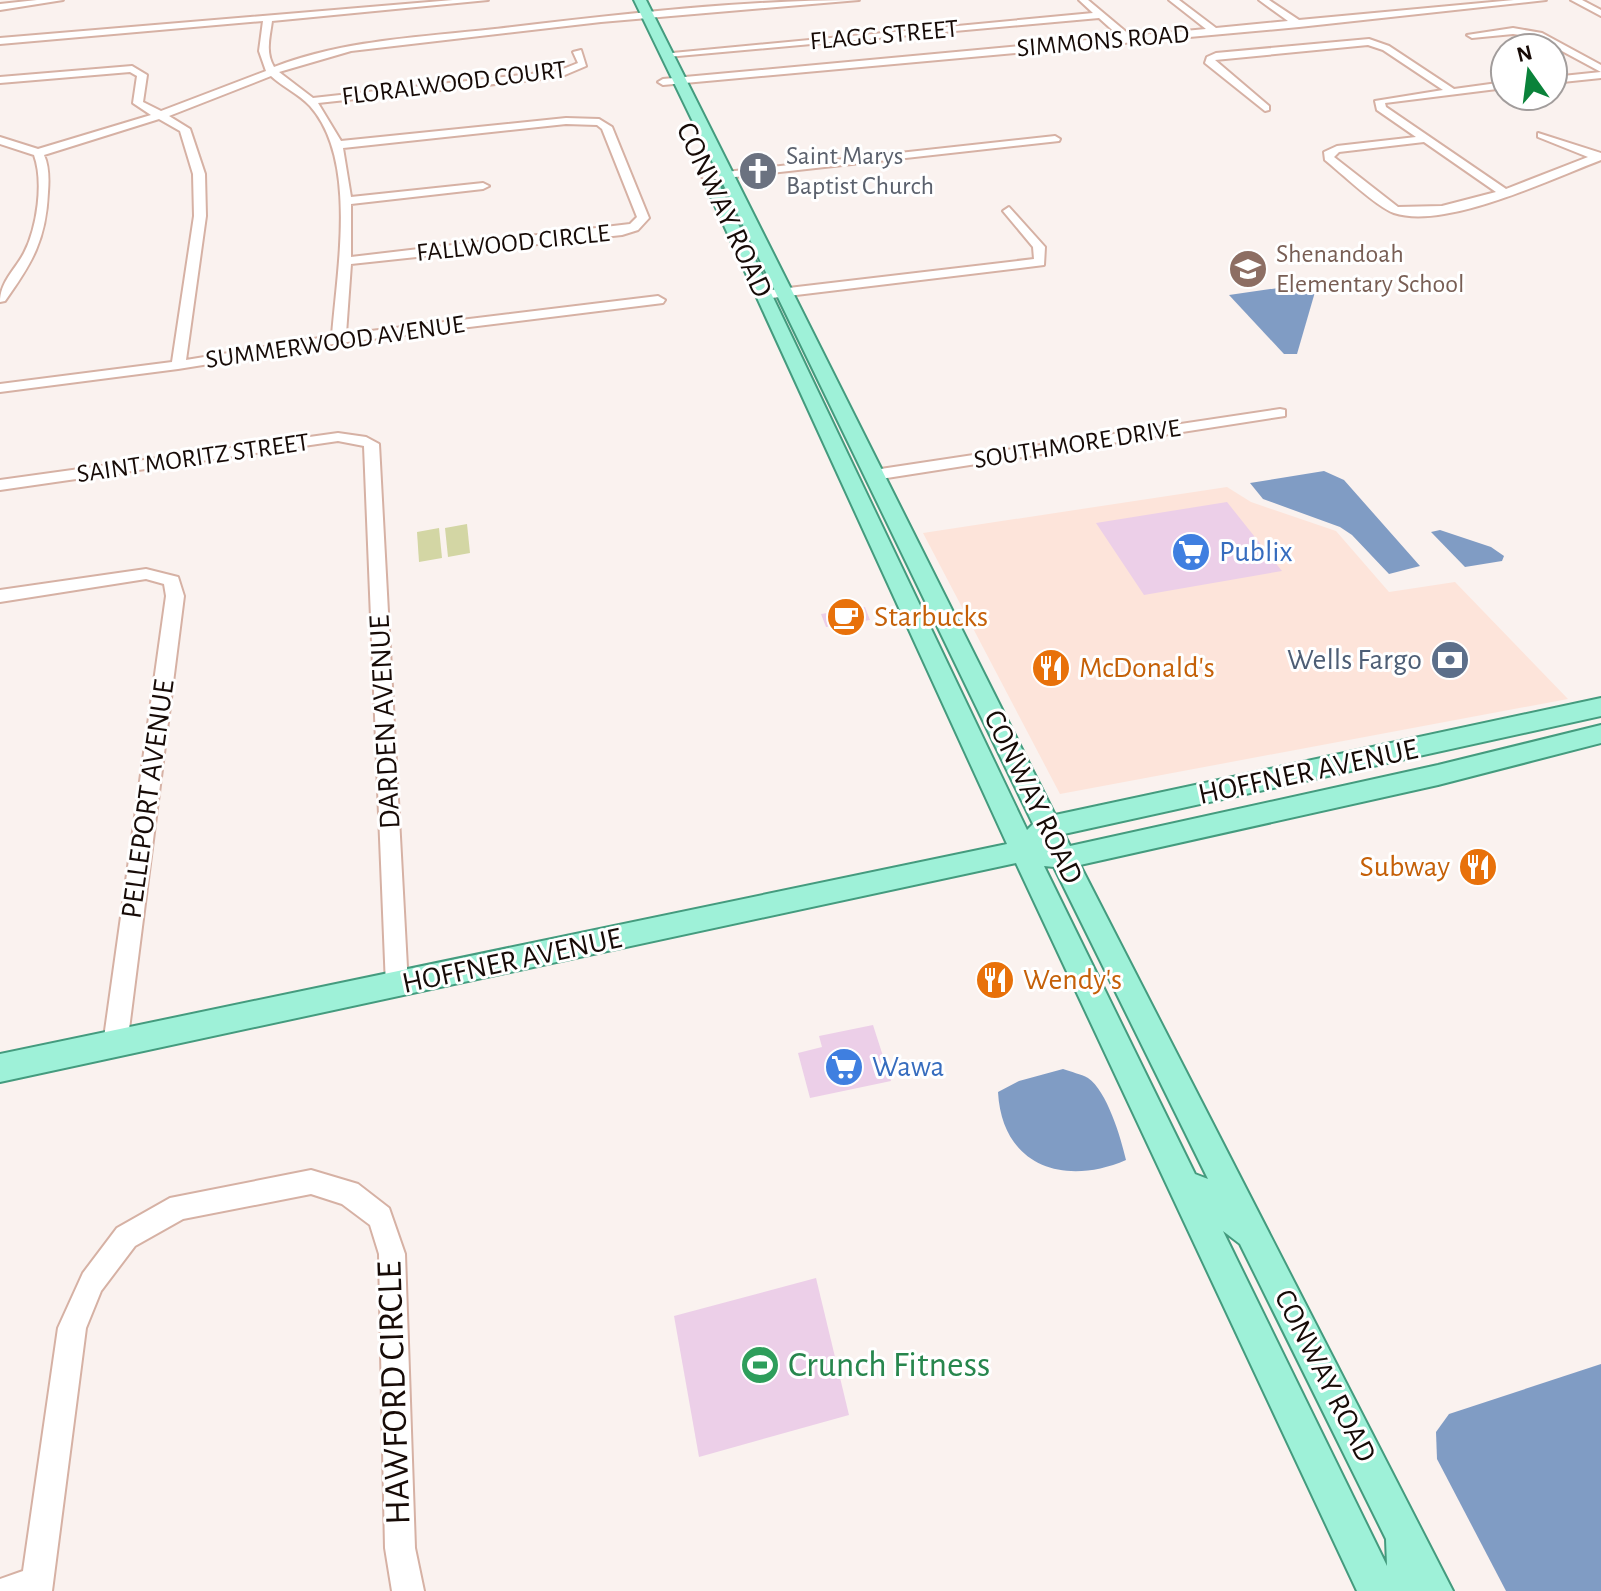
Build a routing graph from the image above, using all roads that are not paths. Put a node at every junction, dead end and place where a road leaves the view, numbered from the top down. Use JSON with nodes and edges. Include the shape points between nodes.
{"nodes":[{"id":1,"x":59,"y":0,"type":"edge"},
{"id":2,"x":484,"y":0,"type":"edge"},
{"id":3,"x":625,"y":0,"type":"edge"},
{"id":4,"x":640,"y":0,"type":"edge"},
{"id":5,"x":855,"y":0,"type":"edge"},
{"id":6,"x":1083,"y":0,"type":"edge"},
{"id":7,"x":1173,"y":0,"type":"edge"},
{"id":8,"x":1263,"y":0,"type":"edge"},
{"id":9,"x":1443,"y":0,"type":"edge"},
{"id":10,"x":1542,"y":0,"type":"edge"},
{"id":11,"x":1575,"y":0,"type":"edge"},
{"id":12,"x":422,"y":5,"type":"junction"},
{"id":13,"x":1362,"y":6,"type":"dead end"},
{"id":14,"x":0,"y":7,"type":"edge"},
{"id":15,"x":1457,"y":8,"type":"junction"},
{"id":16,"x":1601,"y":13,"type":"edge"},
{"id":17,"x":1102,"y":15,"type":"junction"},
{"id":18,"x":1378,"y":16,"type":"junction"},
{"id":19,"x":424,"y":17,"type":"dead end"},
{"id":20,"x":649,"y":17,"type":"junction"},
{"id":21,"x":268,"y":18,"type":"junction"},
{"id":22,"x":633,"y":19,"type":"junction"},
{"id":23,"x":1215,"y":31,"type":"junction"},
{"id":24,"x":1472,"y":35,"type":"dead end"},
{"id":25,"x":1315,"y":36,"type":"junction"},
{"id":26,"x":1129,"y":39,"type":"junction"},
{"id":27,"x":0,"y":41,"type":"edge"},
{"id":28,"x":1289,"y":49,"type":"junction"},
{"id":29,"x":578,"y":52,"type":"dead end"},
{"id":30,"x":667,"y":54,"type":"junction"},
{"id":31,"x":1301,"y":56,"type":"dead end"},
{"id":32,"x":657,"y":69,"type":"junction"},
{"id":33,"x":1601,"y":72,"type":"edge"},
{"id":34,"x":275,"y":74,"type":"junction"},
{"id":35,"x":1569,"y":77,"type":"edge"},
{"id":36,"x":0,"y":80,"type":"edge"},
{"id":37,"x":680,"y":80,"type":"junction"},
{"id":38,"x":1489,"y":87,"type":"edge"},
{"id":39,"x":1451,"y":91,"type":"junction"},
{"id":40,"x":670,"y":95,"type":"dead end"},
{"id":41,"x":310,"y":101,"type":"junction"},
{"id":42,"x":1265,"y":108,"type":"dead end"},
{"id":43,"x":165,"y":117,"type":"junction"},
{"id":44,"x":1542,"y":135,"type":"dead end"},
{"id":45,"x":1055,"y":139,"type":"dead end"},
{"id":46,"x":1424,"y":139,"type":"junction"},
{"id":47,"x":0,"y":140,"type":"edge"},
{"id":48,"x":336,"y":145,"type":"junction"},
{"id":49,"x":40,"y":156,"type":"junction"},
{"id":50,"x":1599,"y":157,"type":"edge"},
{"id":51,"x":705,"y":170,"type":"joint"},
{"id":52,"x":727,"y":175,"type":"junction"},
{"id":53,"x":483,"y":186,"type":"dead end"},
{"id":54,"x":1503,"y":192,"type":"junction"},
{"id":55,"x":345,"y":201,"type":"junction"},
{"id":56,"x":1009,"y":211,"type":"dead end"},
{"id":57,"x":344,"y":261,"type":"junction"},
{"id":58,"x":774,"y":294,"type":"junction"},
{"id":59,"x":0,"y":298,"type":"edge"},
{"id":60,"x":658,"y":300,"type":"dead end"},
{"id":61,"x":339,"y":339,"type":"junction"},
{"id":62,"x":178,"y":365,"type":"junction"},
{"id":63,"x":6,"y":387,"type":"edge"},
{"id":64,"x":836,"y":399,"type":"junction"},
{"id":65,"x":815,"y":406,"type":"junction"},
{"id":66,"x":1280,"y":413,"type":"dead end"},
{"id":67,"x":373,"y":458,"type":"joint"},
{"id":68,"x":874,"y":475,"type":"junction"},
{"id":69,"x":848,"y":476,"type":"junction"},
{"id":70,"x":0,"y":485,"type":"edge"},
{"id":71,"x":911,"y":549,"type":"junction"},
{"id":72,"x":883,"y":551,"type":"junction"},
{"id":73,"x":0,"y":596,"type":"edge"},
{"id":74,"x":945,"y":618,"type":"junction"},
{"id":75,"x":1601,"y":707,"type":"edge"},
{"id":76,"x":1601,"y":734,"type":"edge"},
{"id":77,"x":1047,"y":827,"type":"junction"},
{"id":78,"x":1023,"y":851,"type":"junction"},
{"id":79,"x":1063,"y":858,"type":"junction"},
{"id":80,"x":397,"y":986,"type":"junction"},
{"id":81,"x":115,"y":1045,"type":"junction"},
{"id":82,"x":0,"y":1068,"type":"edge"},
{"id":83,"x":1183,"y":1185,"type":"junction"},
{"id":84,"x":1257,"y":1240,"type":"junction"},
{"id":85,"x":1404,"y":1532,"type":"junction"},
{"id":86,"x":27,"y":1588,"type":"edge"},
{"id":87,"x":408,"y":1591,"type":"edge"},
{"id":88,"x":1378,"y":1591,"type":"edge"},
{"id":89,"x":1401,"y":1591,"type":"edge"},
{"id":90,"x":1433,"y":1591,"type":"edge"}],
"edges":[{"from":1,"to":14,"type":"street"},
{"from":2,"to":12,"type":"street"},
{"from":3,"to":22,"type":"main road","name":"CONWAY ROAD"},
{"from":4,"to":20,"type":"main road","name":"CONWAY ROAD"},
{"from":5,"to":20,"type":"street"},
{"from":6,"to":17,"type":"street"},
{"from":7,"to":23,"type":"street"},
{"from":8,"to":25,"type":"street"},
{"from":9,"to":15,"type":"street"},
{"from":10,"to":15,"type":"street","name":"SIMMONS ROAD"},
{"from":11,"to":16,"type":"street"},
{"from":12,"to":19,"type":"street"},
{"from":12,"to":21,"type":"street"},
{"from":13,"to":18,"type":"street"},
{"from":15,"to":18,"type":"street","name":"SIMMONS ROAD"},
{"from":17,"to":26,"type":"street"},
{"from":17,"to":30,"type":"street","name":"FLAGG STREET"},
{"from":18,"to":25,"type":"street","name":"SIMMONS ROAD"},
{"from":20,"to":22,"type":"street"},
{"from":20,"to":30,"type":"main road","name":"CONWAY ROAD"},
{"from":21,"to":27,"type":"street"},
{"from":21,"to":34,"type":"street","via":[[263,54]]},
{"from":22,"to":32,"type":"main road","name":"CONWAY ROAD"},
{"from":22,"to":34,"type":"street","via":[[427,38]]},
{"from":23,"to":25,"type":"street","name":"SIMMONS ROAD"},
{"from":23,"to":26,"type":"street","name":"SIMMONS ROAD"},
{"from":24,"to":33,"type":"street","via":[[1539,35]]},
{"from":25,"to":28,"type":"street"},
{"from":25,"to":39,"type":"street","via":[[1379,44]]},
{"from":26,"to":37,"type":"street","name":"SIMMONS ROAD"},
{"from":28,"to":31,"type":"street"},
{"from":28,"to":42,"type":"street","via":[[1210,59]]},
{"from":29,"to":41,"type":"street","name":"FLORALWOOD COURT","via":[[580,68],[560,74]]},
{"from":30,"to":37,"type":"main road","name":"CONWAY ROAD"},
{"from":32,"to":37,"type":"street","name":"SIMMONS ROAD"},
{"from":32,"to":40,"type":"main road","name":"CONWAY ROAD"},
{"from":33,"to":35,"type":"street"},
{"from":34,"to":41,"type":"street"},
{"from":34,"to":43,"type":"street"},
{"from":36,"to":43,"type":"street","via":[[132,69],[142,75],[138,103]]},
{"from":37,"to":52,"type":"main road","name":"CONWAY ROAD"},
{"from":38,"to":39,"type":"street"},
{"from":39,"to":46,"type":"street","via":[[1380,101],[1381,108]]},
{"from":41,"to":48,"type":"street"},
{"from":43,"to":49,"type":"street"},
{"from":43,"to":62,"type":"street","via":[[185,129],[200,191]]},
{"from":44,"to":50,"type":"street"},
{"from":45,"to":52,"type":"street"},
{"from":46,"to":54,"type":"street"},
{"from":46,"to":54,"type":"street","via":[[1337,149],[1329,158],[1395,210],[1407,213],[1443,210]]},
{"from":47,"to":49,"type":"street"},
{"from":48,"to":55,"type":"street"},
{"from":48,"to":57,"type":"street","name":"FALLWOOD CIRCLE","via":[[599,122],[607,127],[643,218],[622,231]]},
{"from":49,"to":59,"type":"street","via":[[36,238]]},
{"from":50,"to":54,"type":"street"},
{"from":51,"to":52,"type":"street"},
{"from":51,"to":58,"type":"main road","name":"CONWAY ROAD"},
{"from":52,"to":58,"type":"main road","name":"CONWAY ROAD"},
{"from":53,"to":55,"type":"street"},
{"from":55,"to":57,"type":"street"},
{"from":56,"to":58,"type":"street","via":[[1039,247],[1040,262]]},
{"from":57,"to":61,"type":"street"},
{"from":58,"to":64,"type":"main road","name":"CONWAY ROAD"},
{"from":58,"to":65,"type":"main road","name":"CONWAY ROAD"},
{"from":60,"to":61,"type":"street","name":"SUMMERWOOD AVENUE"},
{"from":61,"to":62,"type":"street","name":"SUMMERWOOD AVENUE"},
{"from":62,"to":63,"type":"street","name":"SUMMERWOOD AVENUE"},
{"from":64,"to":65,"type":"street"},
{"from":64,"to":68,"type":"main road","name":"CONWAY ROAD"},
{"from":65,"to":69,"type":"main road","name":"CONWAY ROAD"},
{"from":66,"to":68,"type":"street","name":"SOUTHMORE DRIVE"},
{"from":67,"to":70,"type":"street","name":"SAINT MORITZ STREET","via":[[371,444],[338,437]]},
{"from":67,"to":80,"type":"street","name":"DARDEN AVENUE"},
{"from":68,"to":71,"type":"main road","name":"CONWAY ROAD"},
{"from":69,"to":71,"type":"main road","via":[[868,496],[889,540]]},
{"from":69,"to":72,"type":"main road","name":"CONWAY ROAD"},
{"from":71,"to":74,"type":"main road","name":"CONWAY ROAD"},
{"from":72,"to":74,"type":"main road","via":[[906,565],[923,597]]},
{"from":72,"to":78,"type":"main road","name":"CONWAY ROAD"},
{"from":73,"to":81,"type":"street","name":"PELLEPORT AVENUE","via":[[146,574],[172,581],[175,596]]},
{"from":74,"to":77,"type":"main road","name":"CONWAY ROAD"},
{"from":75,"to":77,"type":"main road","name":"HOFFNER AVENUE"},
{"from":76,"to":79,"type":"main road","name":"HOFFNER AVENUE"},
{"from":77,"to":78,"type":"main road"},
{"from":77,"to":79,"type":"main road","name":"CONWAY ROAD"},
{"from":78,"to":79,"type":"main road","name":"HOFFNER AVENUE"},
{"from":78,"to":80,"type":"main road","name":"HOFFNER AVENUE"},
{"from":78,"to":83,"type":"main road","name":"CONWAY ROAD"},
{"from":79,"to":84,"type":"main road","name":"CONWAY ROAD"},
{"from":80,"to":81,"type":"main road","name":"HOFFNER AVENUE"},
{"from":81,"to":82,"type":"main road","name":"HOFFNER AVENUE"},
{"from":83,"to":84,"type":"main road","via":[[1220,1205]]},
{"from":83,"to":88,"type":"main road","name":"CONWAY ROAD"},
{"from":84,"to":85,"type":"main road","name":"CONWAY ROAD"},
{"from":85,"to":89,"type":"main road","via":[[1408,1561]]},
{"from":85,"to":90,"type":"main road","name":"CONWAY ROAD"},
{"from":86,"to":87,"type":"street","name":"HAWFORD CIRCLE","via":[[72,1328],[92,1282],[126,1237],[179,1207],[311,1182],[349,1193],[380,1217],[392,1254],[400,1548]]}]}
